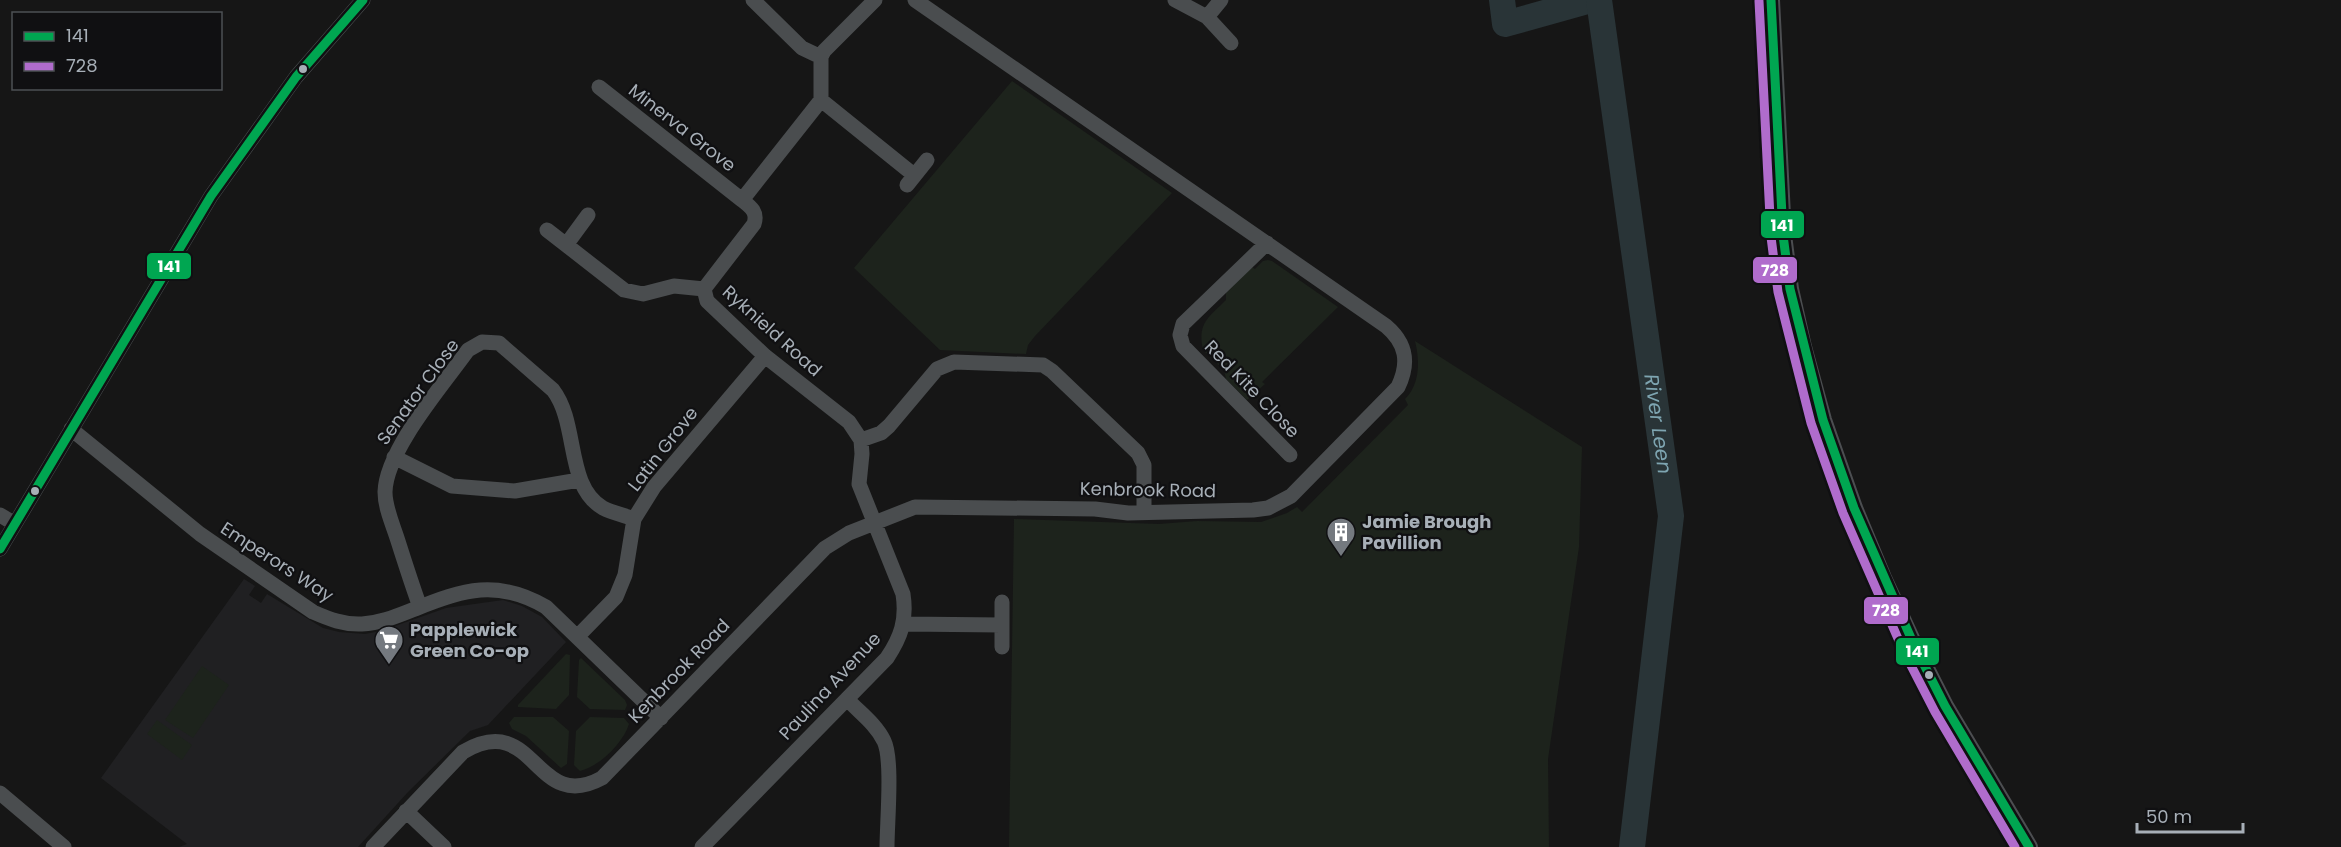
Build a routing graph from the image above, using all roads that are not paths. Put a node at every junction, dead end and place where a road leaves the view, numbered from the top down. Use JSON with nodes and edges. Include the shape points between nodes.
{"nodes":[{"id":1,"x":363,"y":0,"type":"edge"},
{"id":2,"x":753,"y":0,"type":"edge"},
{"id":3,"x":875,"y":0,"type":"edge"},
{"id":4,"x":915,"y":0,"type":"edge"},
{"id":5,"x":1175,"y":0,"type":"edge"},
{"id":6,"x":1221,"y":0,"type":"edge"},
{"id":7,"x":1771,"y":0,"type":"edge"},
{"id":8,"x":1206,"y":17,"type":"junction"},
{"id":9,"x":1231,"y":43,"type":"dead end"},
{"id":10,"x":821,"y":57,"type":"junction"},
{"id":11,"x":598,"y":87,"type":"dead end"},
{"id":12,"x":821,"y":100,"type":"junction"},
{"id":13,"x":927,"y":160,"type":"dead end"},
{"id":14,"x":741,"y":200,"type":"junction"},
{"id":15,"x":588,"y":215,"type":"dead end"},
{"id":16,"x":548,"y":230,"type":"dead end"},
{"id":17,"x":1267,"y":243,"type":"junction"},
{"id":18,"x":566,"y":245,"type":"junction"},
{"id":19,"x":704,"y":289,"type":"junction"},
{"id":20,"x":765,"y":356,"type":"junction"},
{"id":21,"x":71,"y":429,"type":"junction"},
{"id":22,"x":861,"y":440,"type":"junction"},
{"id":23,"x":1290,"y":455,"type":"dead end"},
{"id":24,"x":394,"y":457,"type":"junction"},
{"id":25,"x":579,"y":480,"type":"junction"},
{"id":26,"x":1144,"y":513,"type":"junction"},
{"id":27,"x":0,"y":516,"type":"edge"},
{"id":28,"x":634,"y":519,"type":"junction"},
{"id":29,"x":15,"y":524,"type":"junction"},
{"id":30,"x":873,"y":524,"type":"junction"},
{"id":31,"x":0,"y":549,"type":"edge"},
{"id":32,"x":1002,"y":602,"type":"dead end"},
{"id":33,"x":420,"y":607,"type":"junction"},
{"id":34,"x":904,"y":624,"type":"junction"},
{"id":35,"x":1002,"y":625,"type":"junction"},
{"id":36,"x":577,"y":637,"type":"junction"},
{"id":37,"x":1002,"y":647,"type":"dead end"},
{"id":38,"x":847,"y":699,"type":"junction"},
{"id":39,"x":661,"y":718,"type":"junction"},
{"id":40,"x":0,"y":793,"type":"edge"},
{"id":41,"x":406,"y":811,"type":"junction"},
{"id":42,"x":64,"y":847,"type":"edge"},
{"id":43,"x":373,"y":847,"type":"edge"},
{"id":44,"x":444,"y":847,"type":"edge"},
{"id":45,"x":702,"y":847,"type":"edge"},
{"id":46,"x":887,"y":847,"type":"edge"},
{"id":47,"x":2029,"y":847,"type":"edge"}],
"edges":[{"from":1,"to":21,"type":"street","via":[[296,77],[218,187]]},
{"from":2,"to":10,"type":"street","via":[[802,48]]},
{"from":3,"to":10,"type":"street"},
{"from":4,"to":17,"type":"street","name":"Kenbrook Road"},
{"from":5,"to":8,"type":"street"},
{"from":6,"to":8,"type":"street"},
{"from":7,"to":47,"type":"main road","via":[[1783,235],[1803,347],[1823,420],[1882,578],[1914,645],[1945,706]]},
{"from":8,"to":9,"type":"street"},
{"from":10,"to":12,"type":"street"},
{"from":11,"to":14,"type":"street","name":"Minerva Grove"},
{"from":12,"to":13,"type":"street","via":[[910,180]]},
{"from":12,"to":14,"type":"street"},
{"from":14,"to":19,"type":"street","name":"Ryknield Road","via":[[753,210],[754,224]]},
{"from":15,"to":18,"type":"street"},
{"from":16,"to":18,"type":"street"},
{"from":17,"to":23,"type":"street","name":"Red Kite Close","via":[[1183,324],[1180,335],[1183,346]]},
{"from":17,"to":26,"type":"street","name":"Kenbrook Road","via":[[1396,335],[1404,347],[1404,375],[1398,387],[1280,503],[1253,510]]},
{"from":18,"to":19,"type":"street","via":[[624,290],[643,294],[674,286]]},
{"from":19,"to":20,"type":"street","name":"Ryknield Road","via":[[707,301]]},
{"from":20,"to":22,"type":"street","name":"Ryknield Road","via":[[849,422]]},
{"from":20,"to":28,"type":"street","name":"Latin Grove","via":[[667,469]]},
{"from":21,"to":29,"type":"street"},
{"from":21,"to":33,"type":"street","name":"Emperors Way","via":[[200,534],[313,612],[333,621],[361,624]]},
{"from":22,"to":26,"type":"street","via":[[889,426],[945,364],[1043,365],[1138,453],[1144,465]]},
{"from":22,"to":30,"type":"street","via":[[859,484]]},
{"from":24,"to":25,"type":"street","via":[[452,486],[515,491]]},
{"from":24,"to":25,"type":"street","name":"Senator Close","via":[[468,350],[482,342],[499,344],[559,398],[569,425]]},
{"from":24,"to":33,"type":"street","name":"Senator Close","via":[[386,475],[385,494]]},
{"from":25,"to":28,"type":"street","name":"Senator Close","via":[[603,508]]},
{"from":26,"to":30,"type":"street","name":"Kenbrook Road","via":[[915,507]]},
{"from":27,"to":29,"type":"street"},
{"from":28,"to":36,"type":"street","name":"Latin Grove","via":[[625,574],[616,597]]},
{"from":29,"to":31,"type":"street"},
{"from":30,"to":34,"type":"street","name":"Paulina Avenue","via":[[903,594]]},
{"from":30,"to":39,"type":"street","name":"Kenbrook Road","via":[[825,548]]},
{"from":32,"to":35,"type":"street"},
{"from":33,"to":36,"type":"street","name":"Emperors Way","via":[[453,593],[480,588],[510,591],[546,607]]},
{"from":34,"to":35,"type":"street"},
{"from":34,"to":38,"type":"street","name":"Paulina Avenue","via":[[887,658]]},
{"from":35,"to":37,"type":"street"},
{"from":36,"to":39,"type":"street","name":"Emperors Way"},
{"from":38,"to":45,"type":"street","name":"Paulina Avenue"},
{"from":38,"to":46,"type":"street","via":[[879,731],[886,744]]},
{"from":39,"to":41,"type":"street","name":"Kenbrook Road","via":[[602,778],[579,786],[553,780],[516,746],[496,740],[477,744],[463,752]]},
{"from":40,"to":42,"type":"street"},
{"from":41,"to":43,"type":"street","name":"Kenbrook Road"},
{"from":41,"to":44,"type":"street"}]}
